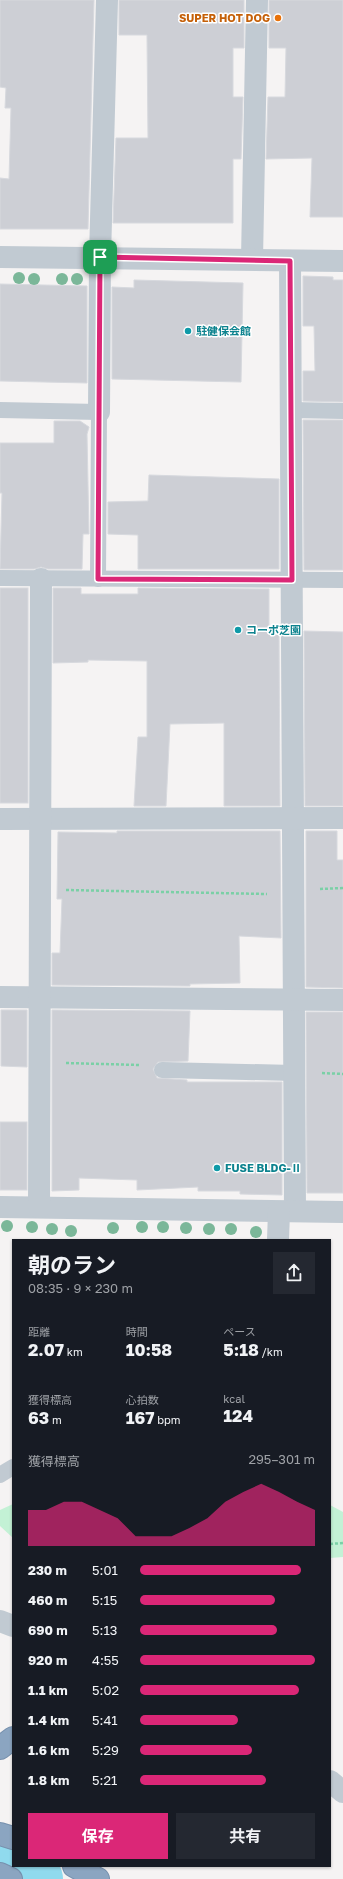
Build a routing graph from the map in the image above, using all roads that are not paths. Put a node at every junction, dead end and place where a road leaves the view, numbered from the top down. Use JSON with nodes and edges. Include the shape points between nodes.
{"nodes":[{"id":1,"x":106,"y":0,"type":"edge"},
{"id":2,"x":257,"y":0,"type":"edge"},
{"id":3,"x":0,"y":257,"type":"edge"},
{"id":4,"x":100,"y":257,"type":"junction"},
{"id":5,"x":252,"y":259,"type":"junction"},
{"id":6,"x":290,"y":261,"type":"junction"},
{"id":7,"x":343,"y":261,"type":"edge"},
{"id":8,"x":0,"y":410,"type":"edge"},
{"id":9,"x":291,"y":410,"type":"junction"},
{"id":10,"x":343,"y":411,"type":"edge"},
{"id":11,"x":99,"y":412,"type":"junction"},
{"id":12,"x":0,"y":578,"type":"edge"},
{"id":13,"x":41,"y":579,"type":"junction"},
{"id":14,"x":98,"y":579,"type":"junction"},
{"id":15,"x":292,"y":580,"type":"junction"},
{"id":16,"x":343,"y":580,"type":"edge"},
{"id":17,"x":293,"y":818,"type":"junction"},
{"id":18,"x":343,"y":818,"type":"edge"},
{"id":19,"x":0,"y":819,"type":"edge"},
{"id":20,"x":40,"y":819,"type":"junction"},
{"id":21,"x":0,"y":997,"type":"edge"},
{"id":22,"x":40,"y":997,"type":"junction"},
{"id":23,"x":294,"y":999,"type":"junction"},
{"id":24,"x":343,"y":1000,"type":"edge"},
{"id":25,"x":162,"y":1070,"type":"road end"},
{"id":26,"x":294,"y":1073,"type":"junction"},
{"id":27,"x":0,"y":1207,"type":"edge"},
{"id":28,"x":39,"y":1207,"type":"junction"},
{"id":29,"x":287,"y":1211,"type":"junction"},
{"id":30,"x":343,"y":1212,"type":"edge"},
{"id":31,"x":278,"y":1239,"type":"edge"},
{"id":32,"x":12,"y":1468,"type":"edge"},
{"id":33,"x":0,"y":1474,"type":"edge"},
{"id":34,"x":0,"y":1621,"type":"edge"},
{"id":35,"x":12,"y":1626,"type":"edge"},
{"id":36,"x":12,"y":1739,"type":"edge"},
{"id":37,"x":0,"y":1748,"type":"edge"},
{"id":38,"x":331,"y":1782,"type":"edge"},
{"id":39,"x":343,"y":1792,"type":"edge"},
{"id":40,"x":0,"y":1834,"type":"edge"},
{"id":41,"x":12,"y":1838,"type":"edge"},
{"id":42,"x":76,"y":1867,"type":"edge"},
{"id":43,"x":0,"y":1874,"type":"edge"},
{"id":44,"x":11,"y":1879,"type":"edge"},
{"id":45,"x":98,"y":1879,"type":"edge"}],
"edges":[{"from":1,"to":4,"type":"street"},
{"from":2,"to":5,"type":"street"},
{"from":3,"to":4,"type":"street"},
{"from":4,"to":5,"type":"street"},
{"from":4,"to":11,"type":"street"},
{"from":5,"to":6,"type":"street"},
{"from":6,"to":7,"type":"street"},
{"from":6,"to":9,"type":"street"},
{"from":8,"to":11,"type":"lane"},
{"from":9,"to":10,"type":"lane"},
{"from":9,"to":15,"type":"street"},
{"from":11,"to":14,"type":"lane"},
{"from":12,"to":13,"type":"lane"},
{"from":13,"to":14,"type":"lane"},
{"from":13,"to":20,"type":"street"},
{"from":14,"to":15,"type":"lane"},
{"from":15,"to":16,"type":"lane"},
{"from":15,"to":17,"type":"street"},
{"from":17,"to":18,"type":"street"},
{"from":17,"to":20,"type":"street"},
{"from":17,"to":23,"type":"street"},
{"from":19,"to":20,"type":"street"},
{"from":20,"to":22,"type":"street"},
{"from":21,"to":22,"type":"street"},
{"from":22,"to":23,"type":"street"},
{"from":22,"to":28,"type":"street"},
{"from":23,"to":24,"type":"street"},
{"from":23,"to":26,"type":"street"},
{"from":25,"to":26,"type":"lane"},
{"from":26,"to":29,"type":"street"},
{"from":27,"to":28,"type":"street"},
{"from":28,"to":29,"type":"street"},
{"from":29,"to":30,"type":"street"},
{"from":29,"to":31,"type":"street"},
{"from":32,"to":33,"type":"lane"},
{"from":34,"to":35,"type":"street"},
{"from":36,"to":37,"type":"highway"},
{"from":38,"to":39,"type":"street"},
{"from":40,"to":41,"type":"highway"},
{"from":42,"to":45,"type":"highway"},
{"from":43,"to":44,"type":"highway"}]}
